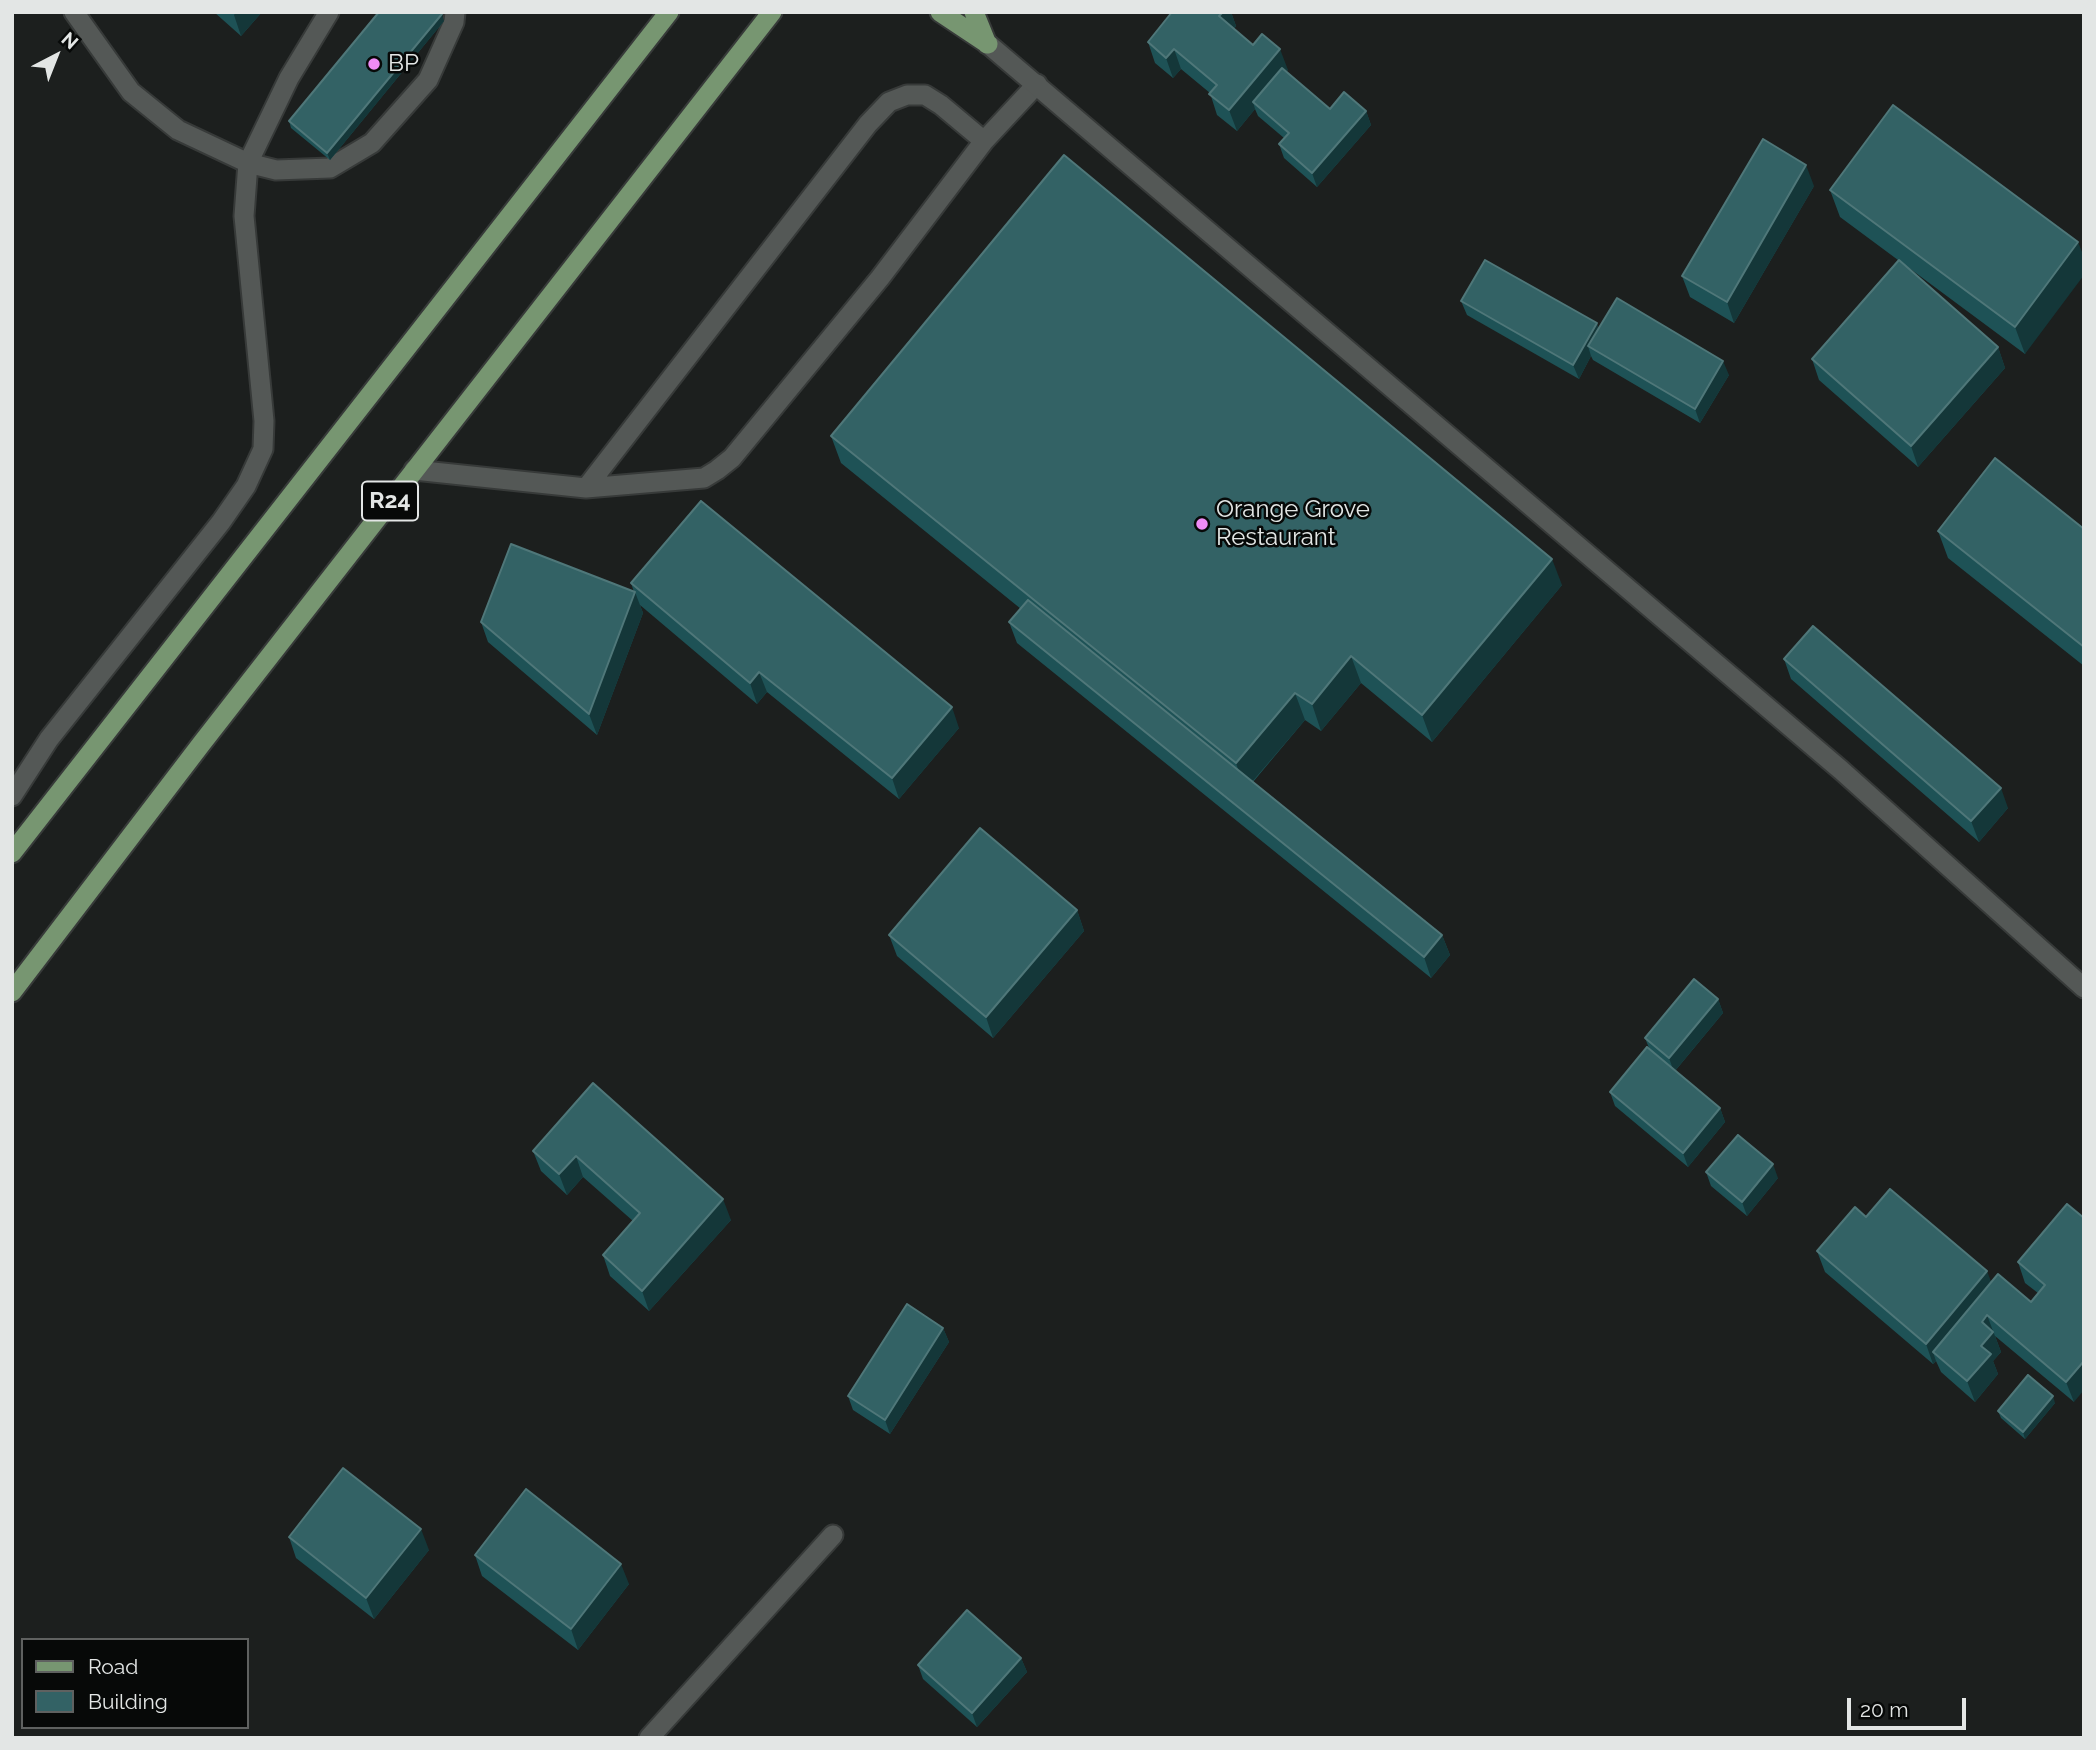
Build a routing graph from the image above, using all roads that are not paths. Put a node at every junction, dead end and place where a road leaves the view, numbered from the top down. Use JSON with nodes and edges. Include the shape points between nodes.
{"nodes":[{"id":1,"x":74,"y":12,"type":"edge"},
{"id":2,"x":329,"y":12,"type":"edge"},
{"id":3,"x":456,"y":12,"type":"edge"},
{"id":4,"x":669,"y":12,"type":"edge"},
{"id":5,"x":940,"y":12,"type":"edge"},
{"id":6,"x":974,"y":12,"type":"edge"},
{"id":7,"x":773,"y":13,"type":"edge"},
{"id":8,"x":988,"y":44,"type":"junction"},
{"id":9,"x":1037,"y":84,"type":"junction"},
{"id":10,"x":984,"y":141,"type":"junction"},
{"id":11,"x":248,"y":163,"type":"junction"},
{"id":12,"x":414,"y":470,"type":"junction"},
{"id":13,"x":586,"y":488,"type":"junction"},
{"id":14,"x":12,"y":796,"type":"edge"},
{"id":15,"x":12,"y":853,"type":"edge"},
{"id":16,"x":2084,"y":988,"type":"edge"},
{"id":17,"x":12,"y":992,"type":"edge"},
{"id":18,"x":833,"y":1535,"type":"dead end"},
{"id":19,"x":649,"y":1738,"type":"edge"}],
"edges":[{"from":1,"to":11,"type":"street","via":[[131,92],[178,130]]},
{"from":2,"to":11,"type":"street","via":[[289,78]]},
{"from":3,"to":11,"type":"street","via":[[428,80],[372,143],[330,168],[276,170]]},
{"from":4,"to":15,"type":"main road"},
{"from":5,"to":8,"type":"main road"},
{"from":6,"to":8,"type":"main road"},
{"from":7,"to":12,"type":"main road","number":"R24"},
{"from":8,"to":9,"type":"street"},
{"from":9,"to":10,"type":"street"},
{"from":9,"to":16,"type":"street","via":[[1830,761]]},
{"from":10,"to":13,"type":"street","via":[[880,278],[732,458],[704,478]]},
{"from":10,"to":13,"type":"street","via":[[925,95],[907,95],[890,102],[868,124]]},
{"from":11,"to":14,"type":"street","via":[[244,216],[263,449],[221,523],[49,739]]},
{"from":12,"to":13,"type":"street"},
{"from":12,"to":17,"type":"main road","number":"R24"},
{"from":18,"to":19,"type":"street"}]}
